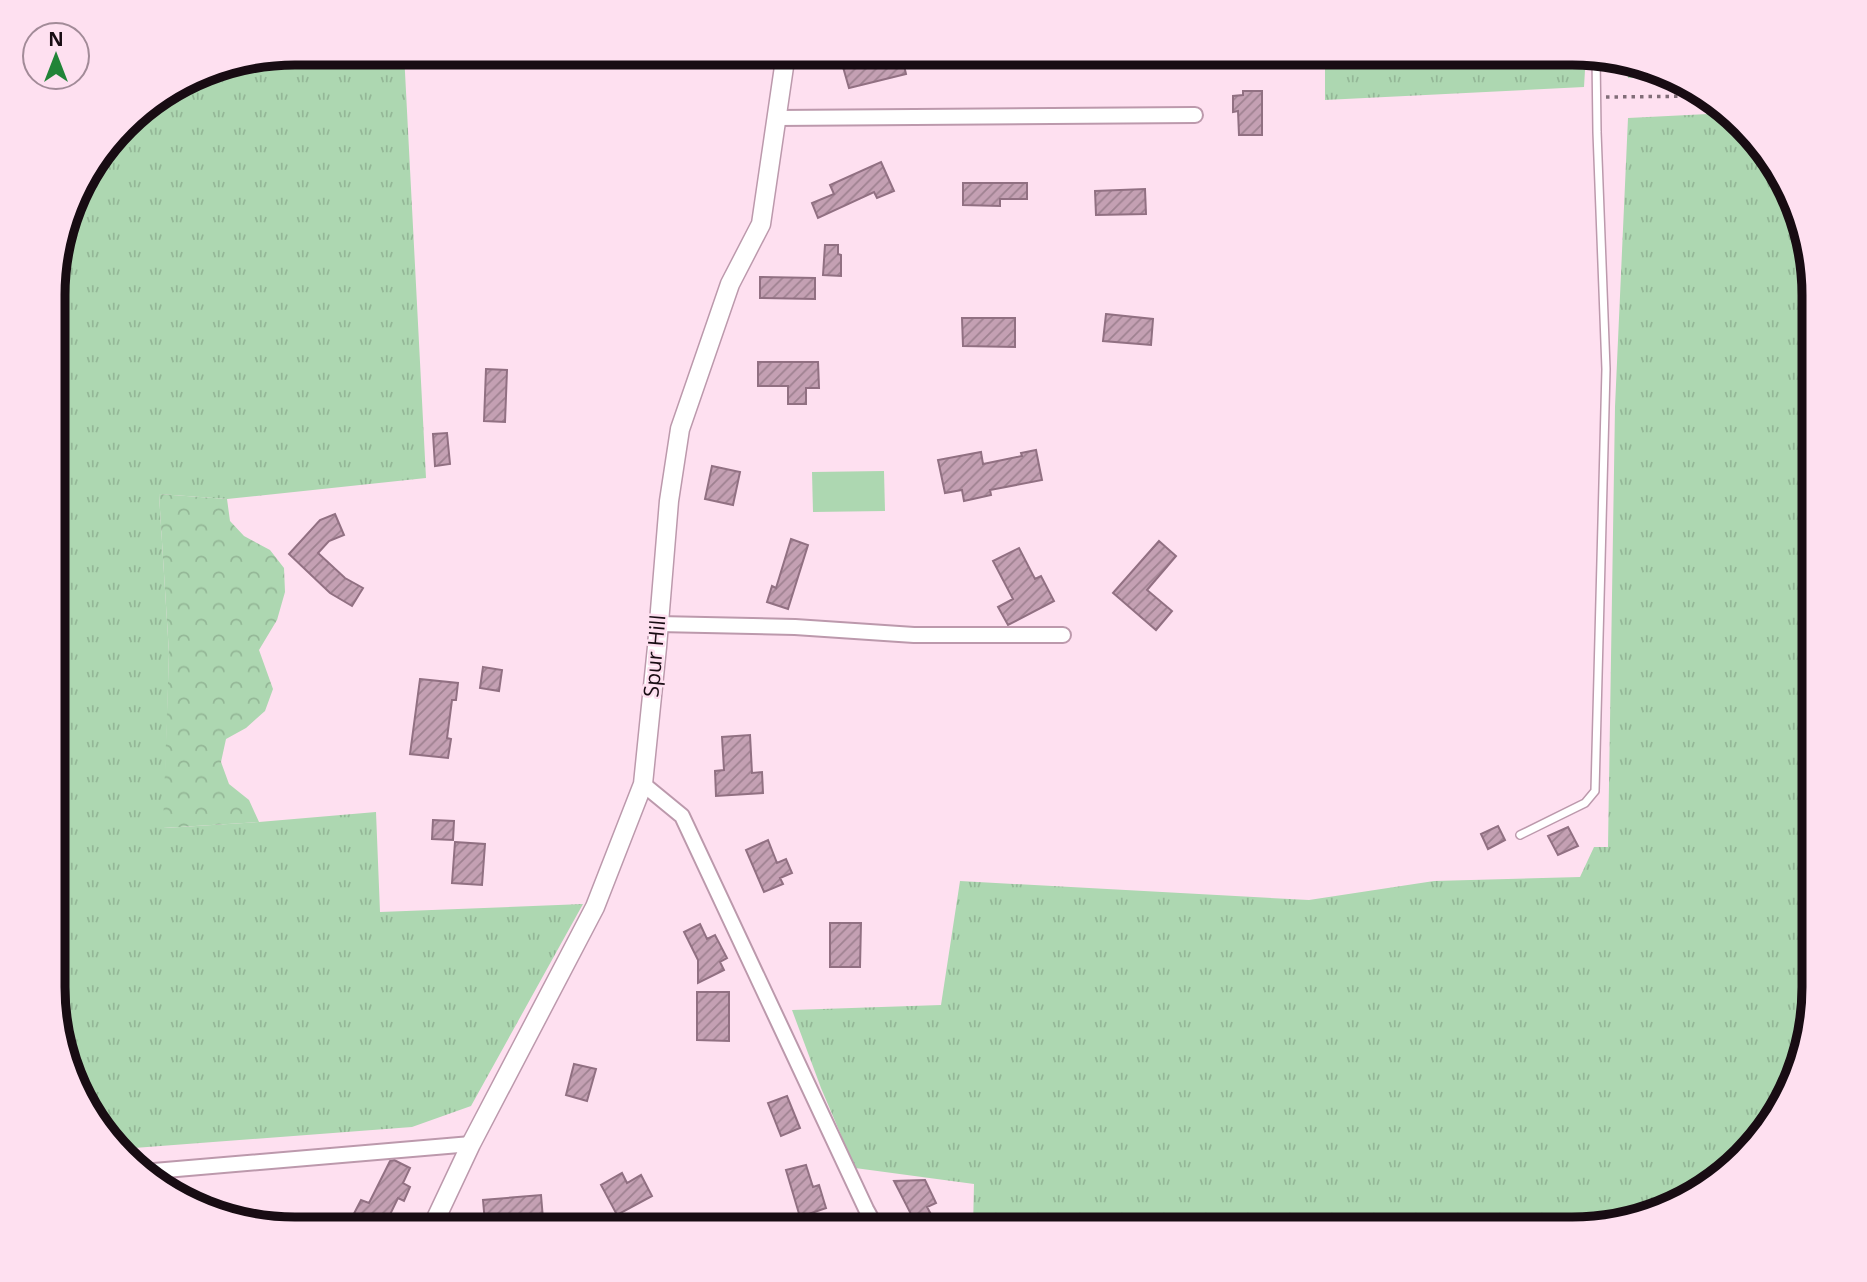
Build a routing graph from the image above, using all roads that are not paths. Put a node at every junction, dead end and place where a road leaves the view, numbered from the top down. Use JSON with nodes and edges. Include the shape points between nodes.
{"nodes":[{"id":1,"x":784,"y":65,"type":"edge"},
{"id":2,"x":1597,"y":66,"type":"edge"},
{"id":3,"x":1195,"y":114,"type":"dead end"},
{"id":4,"x":776,"y":118,"type":"junction"},
{"id":5,"x":658,"y":624,"type":"junction"},
{"id":6,"x":1063,"y":635,"type":"dead end"},
{"id":7,"x":643,"y":784,"type":"junction"},
{"id":8,"x":1520,"y":835,"type":"dead end"},
{"id":9,"x":471,"y":1144,"type":"junction"},
{"id":10,"x":156,"y":1171,"type":"edge"},
{"id":11,"x":437,"y":1217,"type":"edge"},
{"id":12,"x":870,"y":1217,"type":"edge"}],
"edges":[{"from":1,"to":4,"type":"street","name":"Spur Hill"},
{"from":2,"to":8,"type":"lane","via":[[1606,369],[1595,791],[1584,803]]},
{"from":3,"to":4,"type":"street"},
{"from":4,"to":5,"type":"street","name":"Spur Hill","via":[[761,224],[730,284],[680,429]]},
{"from":5,"to":6,"type":"street","via":[[914,635]]},
{"from":5,"to":7,"type":"street","name":"Spur Hill"},
{"from":7,"to":9,"type":"street","name":"Spur Hill","via":[[595,908]]},
{"from":7,"to":12,"type":"street","via":[[682,816]]},
{"from":9,"to":10,"type":"street"},
{"from":9,"to":11,"type":"street","name":"Spur Hill"}]}
